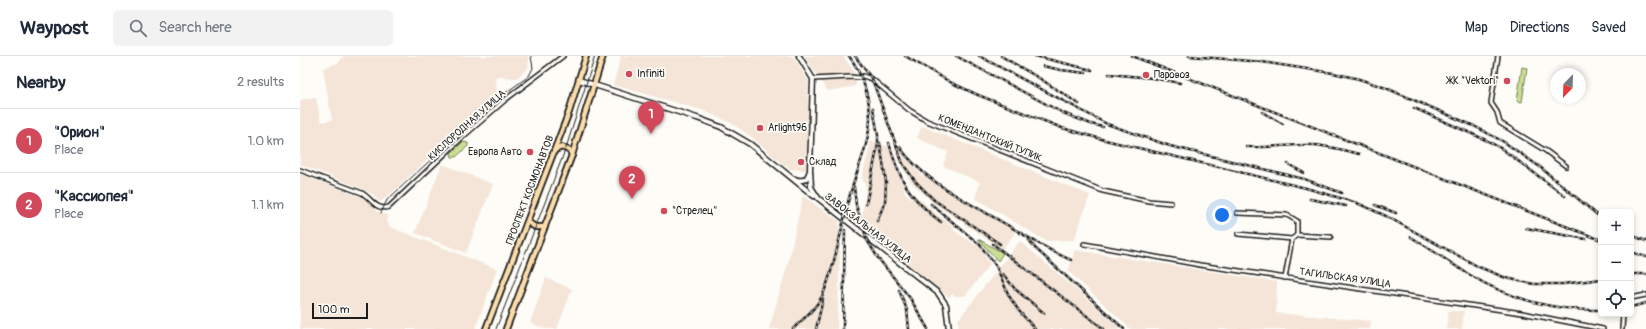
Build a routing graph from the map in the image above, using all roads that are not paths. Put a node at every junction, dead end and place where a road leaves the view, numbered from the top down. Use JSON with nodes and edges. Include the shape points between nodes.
{"nodes":[{"id":1,"x":562,"y":56,"type":"edge"},
{"id":2,"x":586,"y":56,"type":"edge"},
{"id":3,"x":603,"y":56,"type":"edge"},
{"id":4,"x":799,"y":56,"type":"edge"},
{"id":5,"x":1498,"y":56,"type":"edge"},
{"id":6,"x":813,"y":79,"type":"junction"},
{"id":7,"x":580,"y":80,"type":"junction"},
{"id":8,"x":595,"y":85,"type":"junction"},
{"id":9,"x":554,"y":150,"type":"junction"},
{"id":10,"x":572,"y":155,"type":"junction"},
{"id":11,"x":1566,"y":166,"type":"dead end"},
{"id":12,"x":810,"y":169,"type":"junction"},
{"id":13,"x":300,"y":170,"type":"edge"},
{"id":14,"x":790,"y":177,"type":"junction"},
{"id":15,"x":818,"y":198,"type":"junction"},
{"id":16,"x":1171,"y":203,"type":"dead end"},
{"id":17,"x":1237,"y":213,"type":"dead end"},
{"id":18,"x":528,"y":222,"type":"junction"},
{"id":19,"x":545,"y":228,"type":"junction"},
{"id":20,"x":1238,"y":234,"type":"dead end"},
{"id":21,"x":1297,"y":234,"type":"junction"},
{"id":22,"x":1331,"y":237,"type":"dead end"},
{"id":23,"x":1292,"y":239,"type":"junction"},
{"id":24,"x":1084,"y":244,"type":"dead end"},
{"id":25,"x":1285,"y":278,"type":"junction"},
{"id":26,"x":1646,"y":295,"type":"edge"},
{"id":27,"x":1634,"y":297,"type":"edge"},
{"id":28,"x":1624,"y":317,"type":"edge"},
{"id":29,"x":1578,"y":327,"type":"edge"},
{"id":30,"x":486,"y":329,"type":"edge"},
{"id":31,"x":506,"y":329,"type":"edge"},
{"id":32,"x":950,"y":329,"type":"edge"},
{"id":33,"x":1603,"y":329,"type":"edge"},
{"id":34,"x":1622,"y":329,"type":"edge"}],
"edges":[{"from":1,"to":13,"type":"street","name":"КИСЛОРОДНАЯ УЛИЦА","via":[[465,135],[391,206],[377,207],[362,193]]},
{"from":2,"to":7,"type":"main road","name":"ПРОСПЕКТ КОСМОНАВТОВ"},
{"from":3,"to":8,"type":"main road"},
{"from":4,"to":6,"type":"main road"},
{"from":5,"to":11,"type":"street","via":[[1491,103],[1498,112],[1500,123]]},
{"from":6,"to":12,"type":"main road","name":"ЗАВОКЗАЛЬНАЯ УЛИЦА"},
{"from":6,"to":16,"type":"street","name":"КОМЕНДАНТСКИЙ ТУПИК","via":[[863,76],[872,79],[909,110],[927,121],[1105,192]]},
{"from":7,"to":8,"type":"main road"},
{"from":7,"to":9,"type":"main road","name":"ПРОСПЕКТ КОСМОНАВТОВ"},
{"from":8,"to":10,"type":"main road"},
{"from":8,"to":14,"type":"main road","via":[[721,127],[750,144]]},
{"from":9,"to":10,"type":"main road","via":[[562,147]]},
{"from":9,"to":18,"type":"main road","name":"ПРОСПЕКТ КОСМОНАВТОВ"},
{"from":10,"to":19,"type":"main road"},
{"from":12,"to":14,"type":"main road","via":[[804,180],[797,181]]},
{"from":12,"to":15,"type":"main road","name":"ЗАВОКЗАЛЬНАЯ УЛИЦА","via":[[811,187]]},
{"from":14,"to":15,"type":"main road"},
{"from":15,"to":32,"type":"main road","name":"ЗАВОКЗАЛЬНАЯ УЛИЦА","via":[[938,292],[946,305]]},
{"from":17,"to":21,"type":"street","via":[[1288,215],[1297,221]]},
{"from":18,"to":19,"type":"main road","via":[[535,227]]},
{"from":18,"to":30,"type":"main road","name":"ПРОСПЕКТ КОСМОНАВТОВ"},
{"from":19,"to":31,"type":"main road"},
{"from":20,"to":23,"type":"street"},
{"from":21,"to":22,"type":"street"},
{"from":21,"to":23,"type":"street"},
{"from":23,"to":25,"type":"street"},
{"from":24,"to":25,"type":"street","name":"ТАГИЛЬСКАЯ УЛИЦА"},
{"from":25,"to":29,"type":"street","name":"ТАГИЛЬСКАЯ УЛИЦА","via":[[1515,312]]},
{"from":26,"to":27,"type":"street"},
{"from":28,"to":34,"type":"street"},
{"from":29,"to":33,"type":"street","name":"ТАГИЛЬСКАЯ УЛИЦА"}]}
